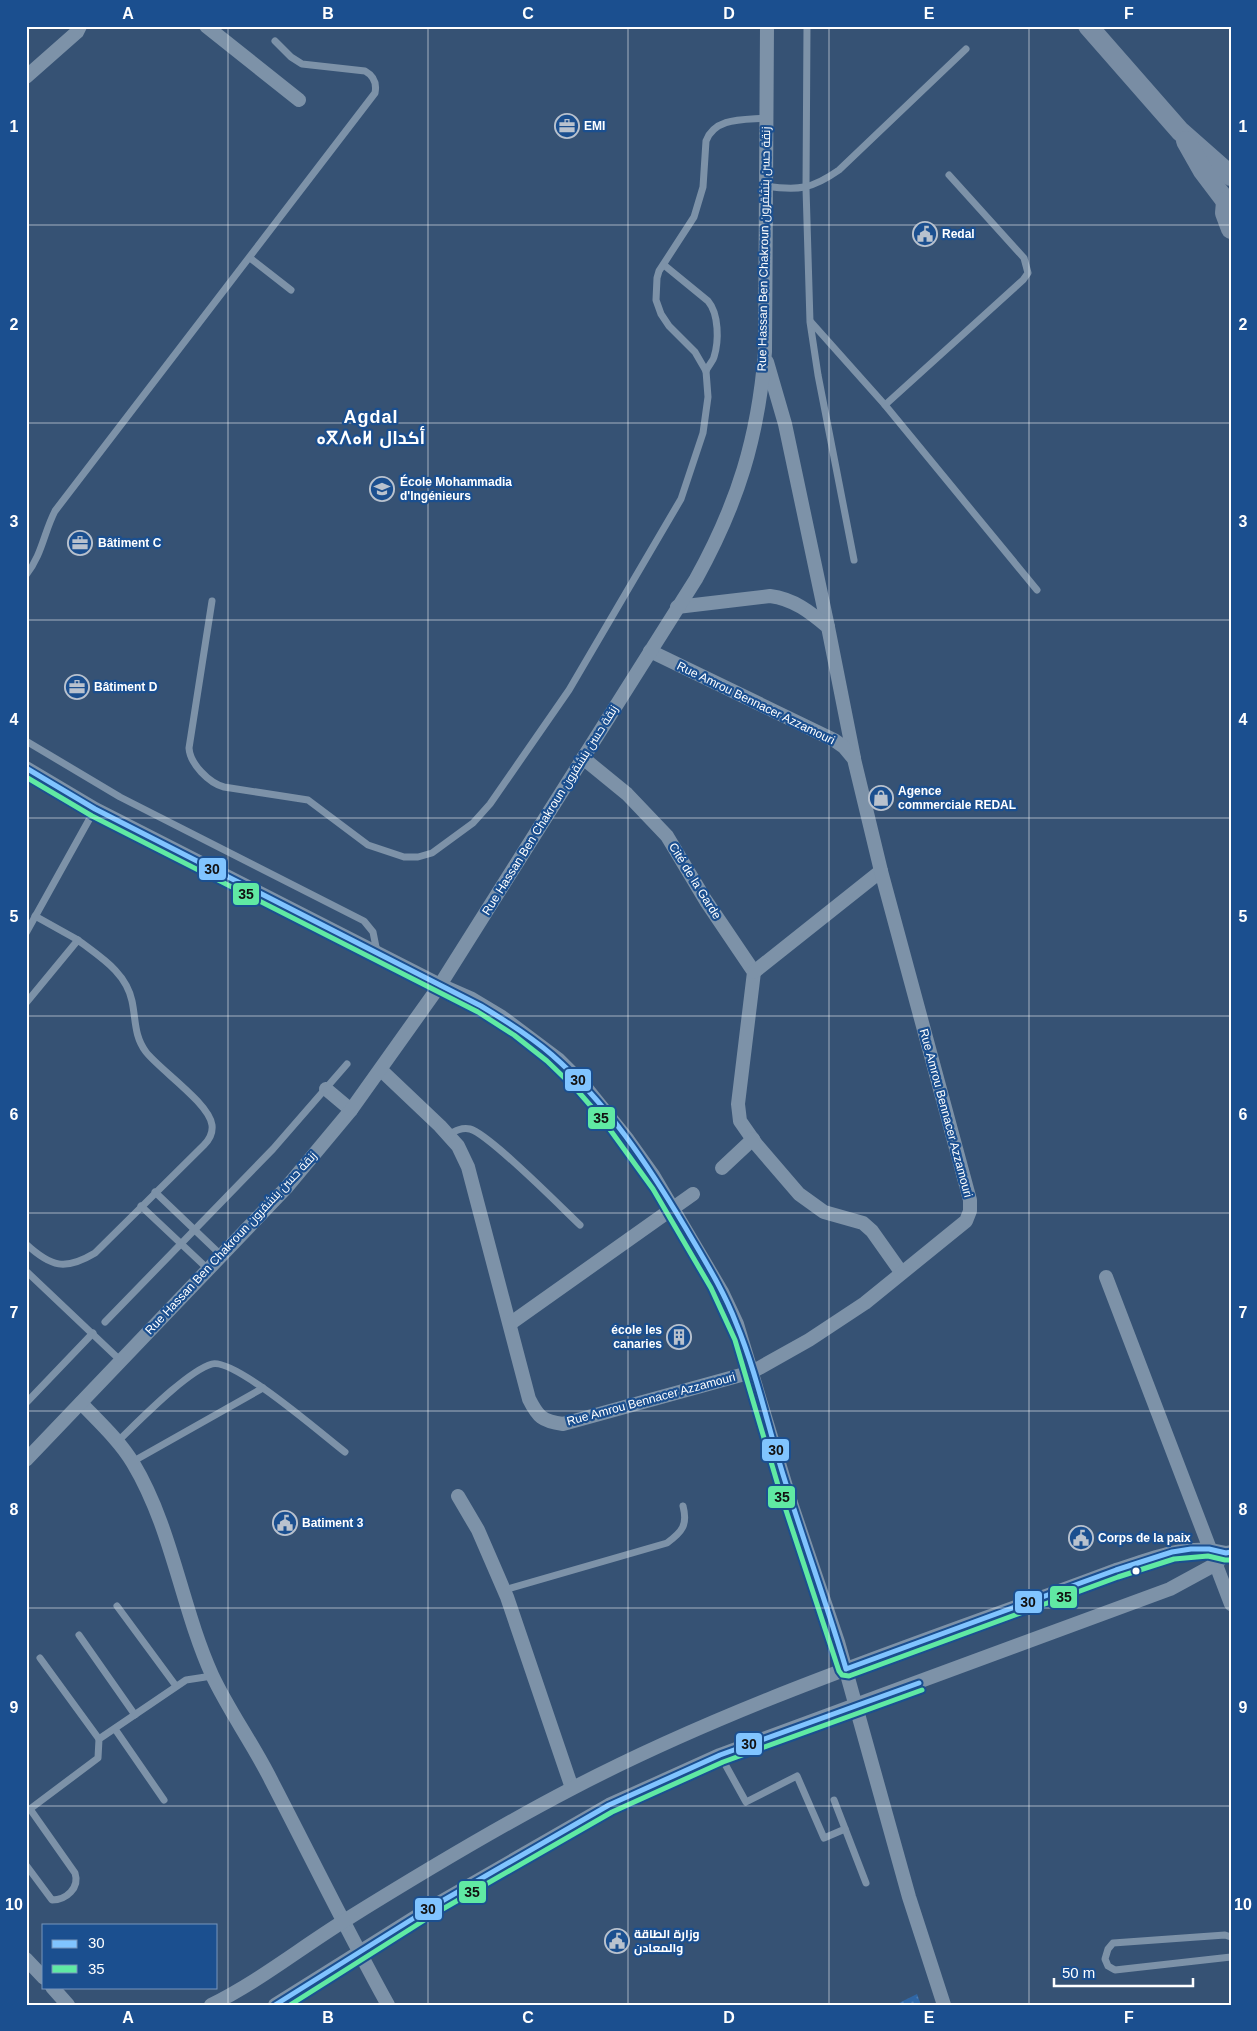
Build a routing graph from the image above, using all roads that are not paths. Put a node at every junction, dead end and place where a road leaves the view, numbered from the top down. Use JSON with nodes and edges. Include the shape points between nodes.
{"nodes":[{"id":1,"x":80,"y":26,"type":"edge"},
{"id":2,"x":206,"y":26,"type":"edge"},
{"id":3,"x":767,"y":26,"type":"edge"},
{"id":4,"x":807,"y":26,"type":"edge"},
{"id":5,"x":1088,"y":26,"type":"edge"},
{"id":6,"x":275,"y":41,"type":"dead end"},
{"id":7,"x":966,"y":50,"type":"dead end"},
{"id":8,"x":26,"y":77,"type":"edge"},
{"id":9,"x":299,"y":100,"type":"dead end"},
{"id":10,"x":766,"y":118,"type":"junction"},
{"id":11,"x":1180,"y":131,"type":"junction"},
{"id":12,"x":949,"y":175,"type":"dead end"},
{"id":13,"x":1231,"y":176,"type":"edge"},
{"id":14,"x":766,"y":186,"type":"junction"},
{"id":15,"x":806,"y":188,"type":"junction"},
{"id":16,"x":1228,"y":205,"type":"edge"},
{"id":17,"x":1231,"y":229,"type":"edge"},
{"id":18,"x":250,"y":258,"type":"junction"},
{"id":19,"x":664,"y":265,"type":"junction"},
{"id":20,"x":291,"y":290,"type":"dead end"},
{"id":21,"x":810,"y":322,"type":"junction"},
{"id":22,"x":765,"y":352,"type":"junction"},
{"id":23,"x":706,"y":370,"type":"junction"},
{"id":24,"x":885,"y":405,"type":"junction"},
{"id":25,"x":854,"y":560,"type":"dead end"},
{"id":26,"x":26,"y":575,"type":"edge"},
{"id":27,"x":1037,"y":590,"type":"dead end"},
{"id":28,"x":212,"y":601,"type":"dead end"},
{"id":29,"x":677,"y":607,"type":"junction"},
{"id":30,"x":828,"y":627,"type":"junction"},
{"id":31,"x":650,"y":651,"type":"junction"},
{"id":32,"x":26,"y":741,"type":"edge"},
{"id":33,"x":583,"y":758,"type":"junction"},
{"id":34,"x":854,"y":759,"type":"junction"},
{"id":35,"x":27,"y":770,"type":"edge"},
{"id":36,"x":95,"y":809,"type":"junction"},
{"id":37,"x":881,"y":871,"type":"junction"},
{"id":38,"x":35,"y":916,"type":"junction"},
{"id":39,"x":26,"y":933,"type":"edge"},
{"id":40,"x":78,"y":940,"type":"junction"},
{"id":41,"x":378,"y":953,"type":"junction"},
{"id":42,"x":754,"y":972,"type":"junction"},
{"id":43,"x":440,"y":985,"type":"junction"},
{"id":44,"x":26,"y":1003,"type":"edge"},
{"id":45,"x":348,"y":1064,"type":"dead end"},
{"id":46,"x":381,"y":1070,"type":"junction"},
{"id":47,"x":326,"y":1089,"type":"junction"},
{"id":48,"x":351,"y":1110,"type":"junction"},
{"id":49,"x":448,"y":1135,"type":"junction"},
{"id":50,"x":753,"y":1139,"type":"junction"},
{"id":51,"x":722,"y":1168,"type":"dead end"},
{"id":52,"x":155,"y":1192,"type":"junction"},
{"id":53,"x":692,"y":1194,"type":"dead end"},
{"id":54,"x":141,"y":1206,"type":"junction"},
{"id":55,"x":673,"y":1207,"type":"junction"},
{"id":56,"x":580,"y":1225,"type":"dead end"},
{"id":57,"x":194,"y":1230,"type":"junction"},
{"id":58,"x":26,"y":1244,"type":"edge"},
{"id":59,"x":181,"y":1244,"type":"junction"},
{"id":60,"x":222,"y":1256,"type":"junction"},
{"id":61,"x":209,"y":1270,"type":"junction"},
{"id":62,"x":26,"y":1271,"type":"edge"},
{"id":63,"x":901,"y":1272,"type":"junction"},
{"id":64,"x":1106,"y":1277,"type":"dead end"},
{"id":65,"x":105,"y":1322,"type":"dead end"},
{"id":66,"x":511,"y":1323,"type":"junction"},
{"id":67,"x":93,"y":1333,"type":"junction"},
{"id":68,"x":121,"y":1361,"type":"junction"},
{"id":69,"x":752,"y":1372,"type":"junction"},
{"id":70,"x":263,"y":1388,"type":"junction"},
{"id":71,"x":26,"y":1403,"type":"edge"},
{"id":72,"x":81,"y":1403,"type":"junction"},
{"id":73,"x":118,"y":1442,"type":"junction"},
{"id":74,"x":345,"y":1452,"type":"dead end"},
{"id":75,"x":28,"y":1455,"type":"edge"},
{"id":76,"x":132,"y":1462,"type":"junction"},
{"id":77,"x":458,"y":1496,"type":"dead end"},
{"id":78,"x":682,"y":1506,"type":"dead end"},
{"id":79,"x":1209,"y":1549,"type":"junction"},
{"id":80,"x":1229,"y":1553,"type":"edge"},
{"id":81,"x":1216,"y":1564,"type":"junction"},
{"id":82,"x":504,"y":1590,"type":"junction"},
{"id":83,"x":1231,"y":1604,"type":"edge"},
{"id":84,"x":118,"y":1606,"type":"dead end"},
{"id":85,"x":79,"y":1635,"type":"dead end"},
{"id":86,"x":40,"y":1658,"type":"dead end"},
{"id":87,"x":846,"y":1669,"type":"junction"},
{"id":88,"x":212,"y":1676,"type":"junction"},
{"id":89,"x":176,"y":1686,"type":"junction"},
{"id":90,"x":857,"y":1706,"type":"junction"},
{"id":91,"x":135,"y":1715,"type":"junction"},
{"id":92,"x":115,"y":1729,"type":"junction"},
{"id":93,"x":100,"y":1739,"type":"junction"},
{"id":94,"x":720,"y":1756,"type":"junction"},
{"id":95,"x":572,"y":1788,"type":"junction"},
{"id":96,"x":164,"y":1800,"type":"dead end"},
{"id":97,"x":834,"y":1800,"type":"dead end"},
{"id":98,"x":28,"y":1811,"type":"edge"},
{"id":99,"x":845,"y":1829,"type":"junction"},
{"id":100,"x":26,"y":1866,"type":"edge"},
{"id":101,"x":866,"y":1883,"type":"dead end"},
{"id":102,"x":342,"y":1922,"type":"junction"},
{"id":103,"x":1231,"y":1938,"type":"edge"},
{"id":104,"x":359,"y":1952,"type":"junction"},
{"id":105,"x":1231,"y":1957,"type":"edge"},
{"id":106,"x":26,"y":1959,"type":"edge"},
{"id":107,"x":42,"y":1976,"type":"edge"},
{"id":108,"x":53,"y":1988,"type":"edge"},
{"id":109,"x":68,"y":2005,"type":"edge"},
{"id":110,"x":211,"y":2005,"type":"edge"},
{"id":111,"x":275,"y":2005,"type":"edge"},
{"id":112,"x":388,"y":2005,"type":"edge"},
{"id":113,"x":944,"y":2005,"type":"edge"}],
"edges":[{"from":1,"to":8,"type":"street"},
{"from":2,"to":9,"type":"street"},
{"from":3,"to":10,"type":"street","name":"Rue Hassan Ben Chakroun زنقة حسن بنشقرون"},
{"from":4,"to":15,"type":"lane"},
{"from":5,"to":11,"type":"main road"},
{"from":6,"to":18,"type":"lane","via":[[302,64],[365,71],[373,77],[376,87],[372,98]]},
{"from":7,"to":15,"type":"lane","via":[[839,170]]},
{"from":10,"to":14,"type":"street","name":"Rue Hassan Ben Chakroun زنقة حسن بنشقرون"},
{"from":10,"to":19,"type":"lane","via":[[725,122],[713,128],[706,141],[703,187],[694,217]]},
{"from":11,"to":13,"type":"main road"},
{"from":11,"to":16,"type":"main road"},
{"from":12,"to":24,"type":"lane","via":[[1024,258],[1028,273]]},
{"from":14,"to":15,"type":"lane"},
{"from":14,"to":22,"type":"street","name":"Rue Hassan Ben Chakroun زنقة حسن بنشقرون"},
{"from":15,"to":21,"type":"lane"},
{"from":16,"to":17,"type":"main road","via":[[1226,213]]},
{"from":18,"to":20,"type":"lane"},
{"from":18,"to":26,"type":"lane","via":[[56,511],[37,559]]},
{"from":19,"to":23,"type":"lane","via":[[657,278],[656,300],[660,314],[695,352]]},
{"from":19,"to":23,"type":"lane","via":[[714,309],[718,322],[714,357]]},
{"from":21,"to":24,"type":"lane"},
{"from":21,"to":25,"type":"lane"},
{"from":22,"to":29,"type":"street","name":"Rue Hassan Ben Chakroun زنقة حسن بنشقرون","via":[[757,420],[740,486],[712,549]]},
{"from":22,"to":30,"type":"street","via":[[786,424]]},
{"from":23,"to":28,"type":"lane","via":[[708,397],[703,433],[681,499],[569,690],[490,804],[474,823],[432,853],[404,857],[368,845],[308,800],[217,785],[193,761],[189,748]]},
{"from":24,"to":27,"type":"lane"},
{"from":29,"to":30,"type":"street","via":[[756,597],[784,598],[810,612]]},
{"from":29,"to":31,"type":"street","name":"Rue Hassan Ben Chakroun زنقة حسن بنشقرون"},
{"from":30,"to":34,"type":"street"},
{"from":31,"to":33,"type":"street","name":"Rue Hassan Ben Chakroun زنقة حسن بنشقرون"},
{"from":31,"to":34,"type":"street","name":"Rue Amrou Bennacer Azzamouri","via":[[834,740]]},
{"from":32,"to":41,"type":"lane","via":[[120,797],[364,921],[373,932]]},
{"from":33,"to":42,"type":"street","name":"Cité de la Garde","via":[[627,794],[666,836]]},
{"from":33,"to":43,"type":"street","name":"Rue Hassan Ben Chakroun زنقة حسن بنشقرون"},
{"from":34,"to":37,"type":"street","name":"Rue Amrou Bennacer Azzamouri"},
{"from":35,"to":36,"type":"street"},
{"from":36,"to":38,"type":"lane"},
{"from":36,"to":41,"type":"street"},
{"from":37,"to":42,"type":"street"},
{"from":37,"to":63,"type":"street","name":"Rue Amrou Bennacer Azzamouri","via":[[970,1200],[966,1221]]},
{"from":38,"to":39,"type":"lane"},
{"from":38,"to":40,"type":"lane"},
{"from":40,"to":44,"type":"lane"},
{"from":40,"to":52,"type":"lane","via":[[122,977],[132,1002],[134,1027],[146,1052],[198,1102],[210,1118],[209,1140]]},
{"from":41,"to":43,"type":"street"},
{"from":42,"to":50,"type":"street","via":[[738,1104],[740,1121]]},
{"from":43,"to":46,"type":"street","name":"Rue Hassan Ben Chakroun زنقة حسن بنشقرون"},
{"from":43,"to":55,"type":"street","via":[[502,1017],[558,1059],[606,1111]]},
{"from":45,"to":47,"type":"lane"},
{"from":46,"to":48,"type":"street","name":"Rue Hassan Ben Chakroun زنقة حسن بنشقرون"},
{"from":46,"to":49,"type":"street","name":"Rue Amrou Bennacer Azzamouri"},
{"from":47,"to":48,"type":"street"},
{"from":47,"to":57,"type":"lane"},
{"from":48,"to":60,"type":"street","name":"Rue Hassan Ben Chakroun زنقة حسن بنشقرون","via":[[286,1188]]},
{"from":49,"to":56,"type":"lane","via":[[461,1129],[477,1132]]},
{"from":49,"to":66,"type":"street","name":"Rue Amrou Bennacer Azzamouri","via":[[458,1146],[468,1167]]},
{"from":50,"to":51,"type":"street"},
{"from":50,"to":63,"type":"street","via":[[811,1204],[824,1212],[863,1223],[872,1231]]},
{"from":52,"to":54,"type":"lane"},
{"from":52,"to":57,"type":"lane"},
{"from":53,"to":55,"type":"street"},
{"from":54,"to":58,"type":"lane","via":[[95,1253],[78,1263],[66,1265],[48,1261]]},
{"from":54,"to":59,"type":"lane"},
{"from":55,"to":66,"type":"street"},
{"from":55,"to":69,"type":"street","via":[[722,1292],[737,1324]]},
{"from":57,"to":59,"type":"lane"},
{"from":57,"to":60,"type":"lane"},
{"from":59,"to":61,"type":"lane"},
{"from":59,"to":65,"type":"lane"},
{"from":60,"to":61,"type":"street","name":"Rue Hassan Ben Chakroun زنقة حسن بنشقرون"},
{"from":61,"to":68,"type":"street","name":"Rue Hassan Ben Chakroun زنقة حسن بنشقرون"},
{"from":62,"to":67,"type":"lane"},
{"from":63,"to":69,"type":"street","name":"Rue Amrou Bennacer Azzamouri","via":[[865,1303]]},
{"from":64,"to":79,"type":"street"},
{"from":66,"to":69,"type":"street","name":"Rue Amrou Bennacer Azzamouri","via":[[529,1399],[537,1414],[548,1422],[562,1424]]},
{"from":67,"to":68,"type":"lane"},
{"from":67,"to":71,"type":"lane"},
{"from":68,"to":72,"type":"street","name":"Rue Hassan Ben Chakroun زنقة حسن بنشقرون"},
{"from":69,"to":87,"type":"street"},
{"from":70,"to":73,"type":"lane","via":[[224,1365],[214,1364],[186,1380]]},
{"from":70,"to":74,"type":"lane"},
{"from":70,"to":76,"type":"lane"},
{"from":72,"to":73,"type":"street"},
{"from":72,"to":75,"type":"street","name":"Rue Hassan Ben Chakroun زنقة حسن بنشقرون"},
{"from":73,"to":76,"type":"street"},
{"from":76,"to":88,"type":"street","via":[[152,1499]]},
{"from":77,"to":82,"type":"street","via":[[478,1530]]},
{"from":78,"to":82,"type":"lane","via":[[686,1518],[679,1534],[666,1542]]},
{"from":79,"to":80,"type":"street"},
{"from":79,"to":81,"type":"street"},
{"from":79,"to":87,"type":"street","via":[[1172,1552],[1116,1570]]},
{"from":80,"to":81,"type":"street"},
{"from":81,"to":83,"type":"street"},
{"from":81,"to":90,"type":"street","via":[[1170,1589]]},
{"from":82,"to":95,"type":"street"},
{"from":84,"to":89,"type":"lane"},
{"from":85,"to":91,"type":"lane"},
{"from":86,"to":93,"type":"lane"},
{"from":87,"to":90,"type":"street"},
{"from":87,"to":95,"type":"street","via":[[770,1698]]},
{"from":88,"to":89,"type":"lane","via":[[186,1680]]},
{"from":88,"to":102,"type":"street","via":[[270,1777]]},
{"from":89,"to":91,"type":"lane"},
{"from":90,"to":94,"type":"street"},
{"from":90,"to":113,"type":"street","via":[[909,1897]]},
{"from":91,"to":92,"type":"lane"},
{"from":92,"to":93,"type":"lane"},
{"from":92,"to":96,"type":"lane"},
{"from":93,"to":98,"type":"lane","via":[[98,1758]]},
{"from":94,"to":99,"type":"lane","via":[[746,1802],[797,1776],[824,1838]]},
{"from":94,"to":104,"type":"street","via":[[609,1805]]},
{"from":95,"to":102,"type":"street"},
{"from":97,"to":99,"type":"lane"},
{"from":98,"to":100,"type":"lane","via":[[75,1873],[75,1889],[60,1900],[52,1900]]},
{"from":99,"to":101,"type":"lane"},
{"from":102,"to":104,"type":"street"},
{"from":102,"to":110,"type":"street"},
{"from":103,"to":105,"type":"lane","via":[[1225,1935],[1113,1943],[1105,1959],[1115,1970]]},
{"from":104,"to":111,"type":"street"},
{"from":104,"to":112,"type":"street"},
{"from":106,"to":107,"type":"street"},
{"from":108,"to":109,"type":"street"}]}
